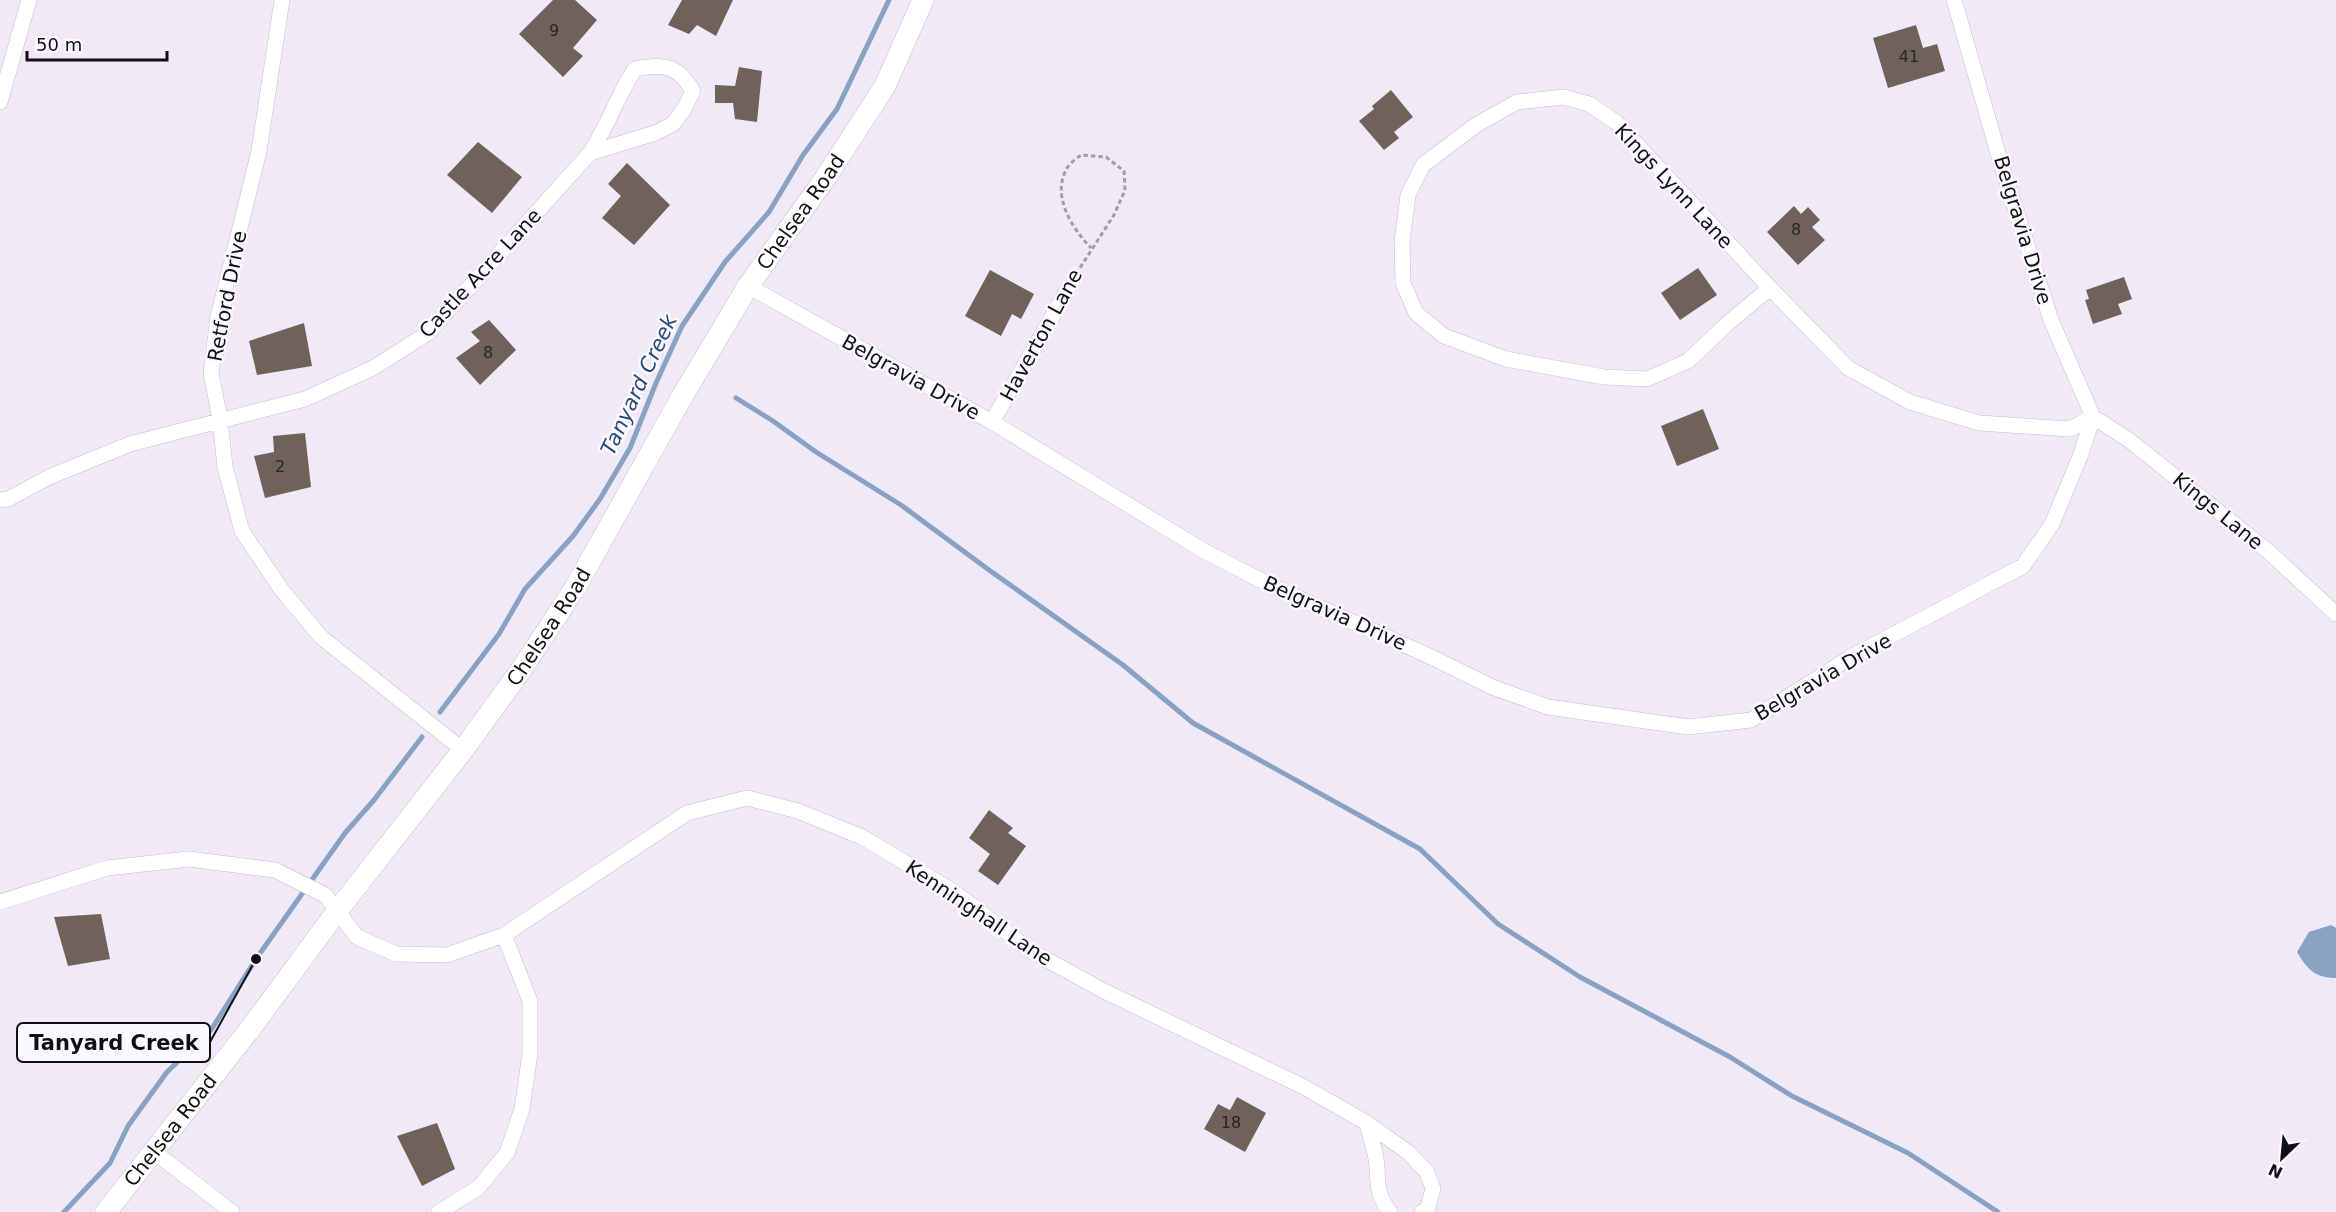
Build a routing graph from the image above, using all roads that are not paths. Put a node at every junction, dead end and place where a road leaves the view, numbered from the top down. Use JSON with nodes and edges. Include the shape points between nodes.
{"nodes":[{"id":1,"x":29,"y":0,"type":"edge"},
{"id":2,"x":282,"y":0,"type":"edge"},
{"id":3,"x":923,"y":0,"type":"edge"},
{"id":4,"x":1954,"y":0,"type":"edge"},
{"id":5,"x":0,"y":102,"type":"edge"},
{"id":6,"x":590,"y":153,"type":"junction"},
{"id":7,"x":748,"y":286,"type":"junction"},
{"id":8,"x":1770,"y":288,"type":"junction"},
{"id":9,"x":1068,"y":289,"type":"road end"},
{"id":10,"x":2093,"y":417,"type":"junction"},
{"id":11,"x":220,"y":419,"type":"junction"},
{"id":12,"x":992,"y":423,"type":"junction"},
{"id":13,"x":0,"y":500,"type":"edge"},
{"id":14,"x":2336,"y":614,"type":"edge"},
{"id":15,"x":463,"y":750,"type":"junction"},
{"id":16,"x":0,"y":902,"type":"edge"},
{"id":17,"x":332,"y":902,"type":"junction"},
{"id":18,"x":504,"y":935,"type":"junction"},
{"id":19,"x":1367,"y":1123,"type":"junction"},
{"id":20,"x":153,"y":1151,"type":"junction"},
{"id":21,"x":106,"y":1212,"type":"edge"},
{"id":22,"x":232,"y":1212,"type":"edge"},
{"id":23,"x":439,"y":1212,"type":"edge"},
{"id":24,"x":1390,"y":1212,"type":"edge"},
{"id":25,"x":1422,"y":1212,"type":"edge"}],
"edges":[{"from":1,"to":5,"type":"street"},
{"from":2,"to":11,"type":"street","name":"Retford Drive","via":[[259,151],[218,317],[211,373]]},
{"from":3,"to":7,"type":"street","name":"Chelsea Road","via":[[885,86]]},
{"from":4,"to":10,"type":"street","name":"Belgravia Drive","via":[[2050,320]]},
{"from":6,"to":6,"type":"street","name":"Castle Acre Lane","via":[[635,69],[670,67],[684,77],[693,91],[673,124]]},
{"from":6,"to":11,"type":"street","name":"Castle Acre Lane","via":[[428,333],[373,368],[305,399]]},
{"from":7,"to":12,"type":"street","name":"Belgravia Drive"},
{"from":7,"to":15,"type":"street","name":"Chelsea Road","via":[[575,588]]},
{"from":8,"to":8,"type":"street","name":"Kings Lynn Lane","via":[[1688,361],[1647,379],[1605,377],[1506,358],[1444,336],[1416,313],[1403,283],[1402,242],[1408,195],[1423,165],[1476,125],[1517,102],[1564,97],[1589,104],[1617,123]]},
{"from":8,"to":10,"type":"street","name":"Kings Lynn Lane","via":[[1848,368],[1910,402],[1979,423],[2070,429]]},
{"from":9,"to":12,"type":"street","name":"Haverton Lane"},
{"from":10,"to":12,"type":"street","name":"Belgravia Drive","via":[[2052,524],[2023,566],[1851,657],[1751,720],[1688,727],[1548,707],[1492,687],[1204,551]]},
{"from":10,"to":14,"type":"street","name":"Kings Lane","via":[[2129,440],[2269,552]]},
{"from":11,"to":13,"type":"street","name":"Castle Acre Lane","via":[[130,444]]},
{"from":11,"to":15,"type":"street","name":"Retford Drive","via":[[225,467],[243,531],[280,589],[321,637]]},
{"from":15,"to":17,"type":"street","name":"Chelsea Road"},
{"from":16,"to":17,"type":"street","via":[[107,868],[189,859],[274,870]]},
{"from":17,"to":18,"type":"street","name":"Kenninghall Lane","via":[[357,937],[396,954],[447,955]]},
{"from":17,"to":20,"type":"street","name":"Chelsea Road","via":[[250,1029]]},
{"from":18,"to":19,"type":"street","name":"Kenninghall Lane","via":[[687,813],[747,798],[798,811],[862,837],[954,892],[1031,951],[1104,991],[1304,1087]]},
{"from":18,"to":23,"type":"street","via":[[530,1001],[530,1053],[522,1109],[507,1153],[478,1188]]},
{"from":19,"to":24,"type":"street","via":[[1377,1165],[1376,1185]]},
{"from":19,"to":25,"type":"street","name":"Kenninghall Lane","via":[[1409,1153],[1427,1172],[1433,1189],[1427,1210]]},
{"from":20,"to":21,"type":"street","name":"Chelsea Road"},
{"from":20,"to":22,"type":"street"}]}
